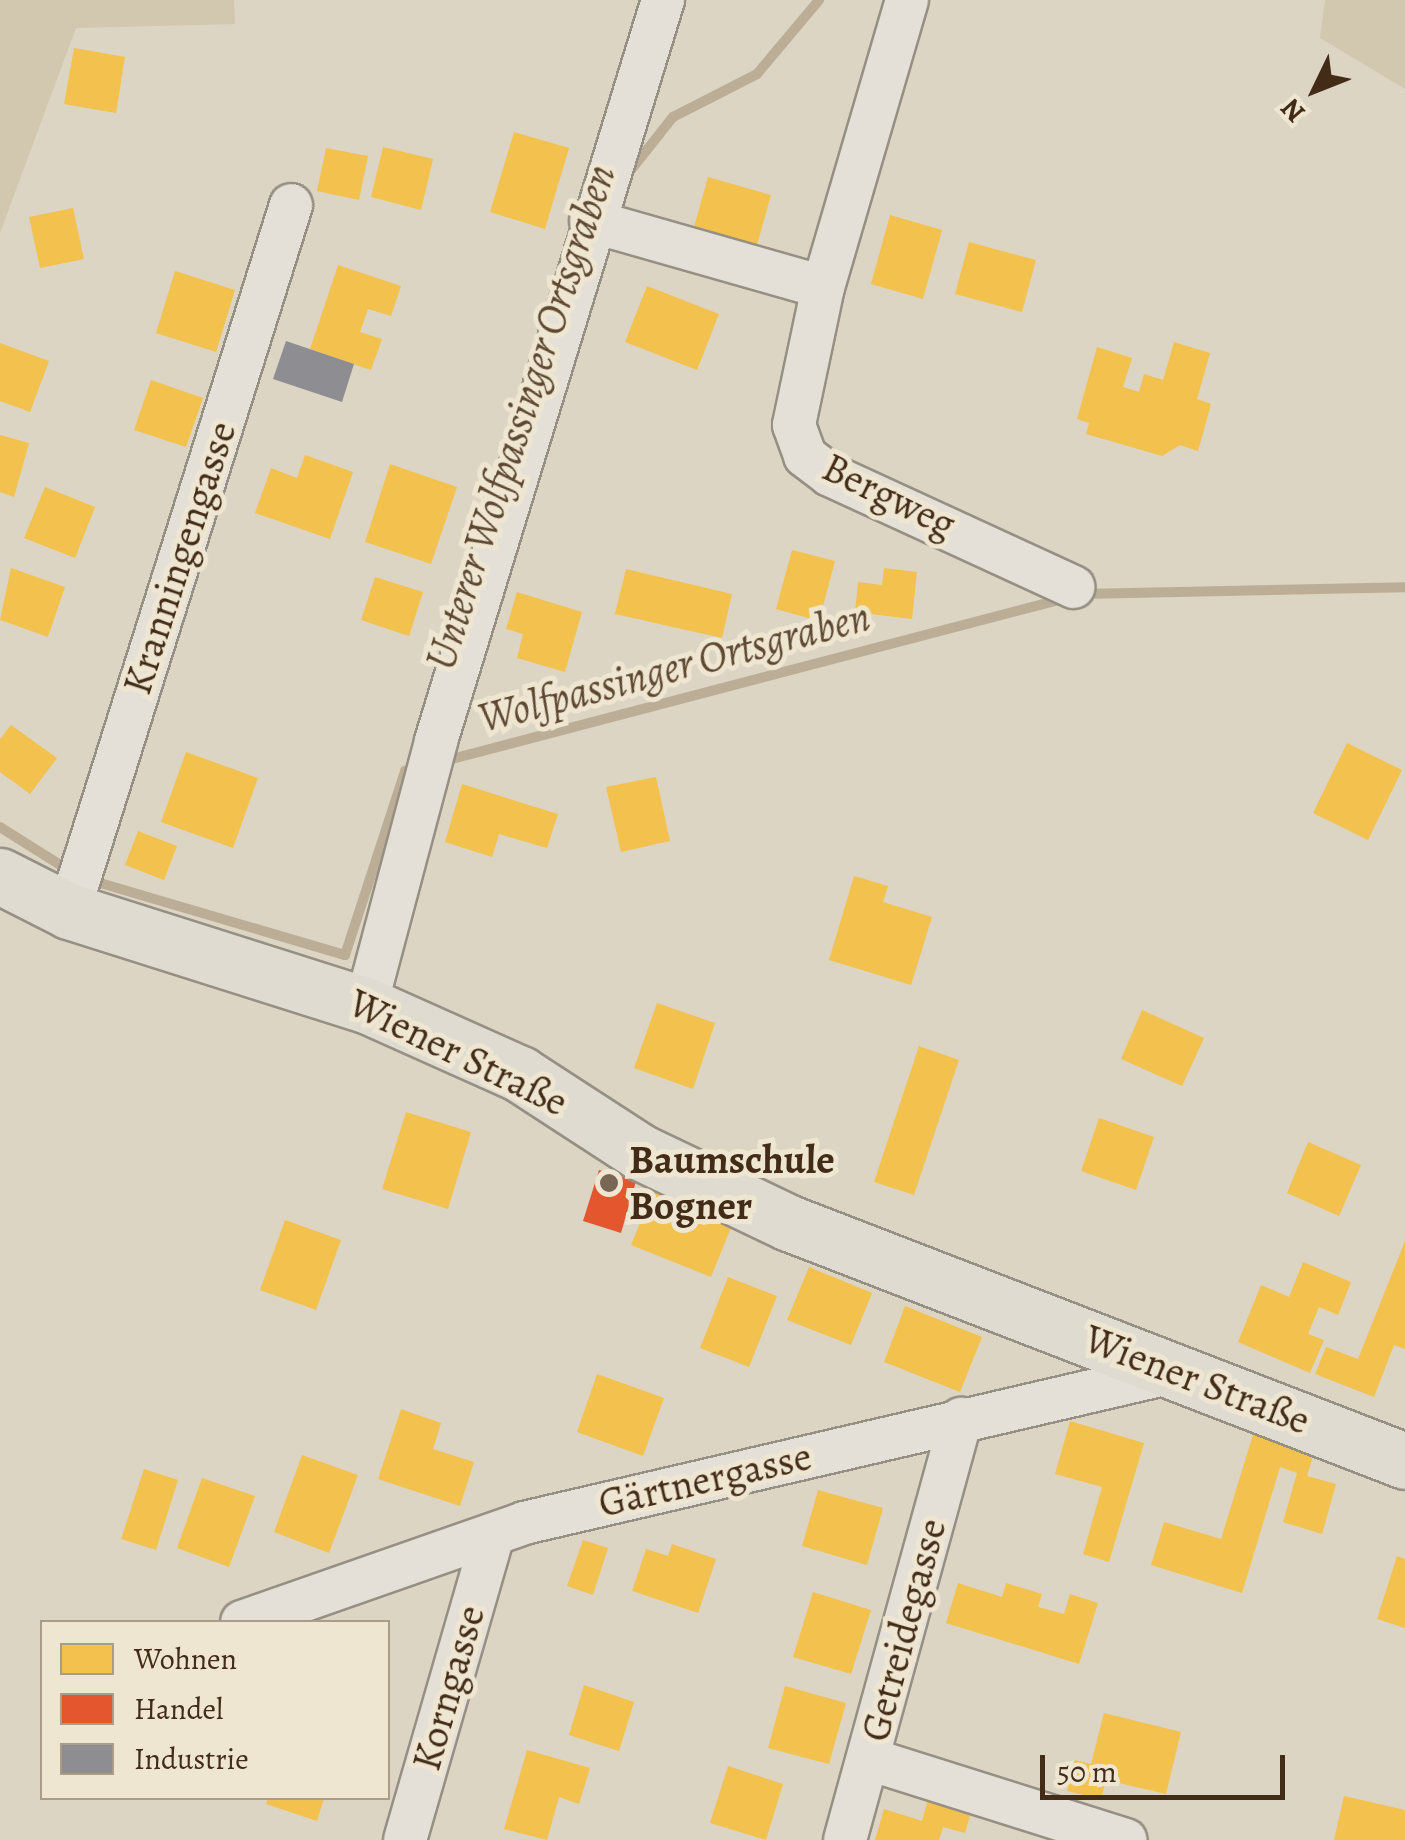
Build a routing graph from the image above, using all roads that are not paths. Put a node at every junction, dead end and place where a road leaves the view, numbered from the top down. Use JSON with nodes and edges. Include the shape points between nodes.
{"nodes":[{"id":1,"x":664,"y":0,"type":"edge"},
{"id":2,"x":907,"y":0,"type":"edge"},
{"id":3,"x":291,"y":205,"type":"dead end"},
{"id":4,"x":604,"y":225,"type":"junction"},
{"id":5,"x":822,"y":287,"type":"junction"},
{"id":6,"x":1073,"y":587,"type":"dead end"},
{"id":7,"x":0,"y":876,"type":"edge"},
{"id":8,"x":76,"y":887,"type":"junction"},
{"id":9,"x":366,"y":1005,"type":"junction"},
{"id":10,"x":1176,"y":1371,"type":"junction"},
{"id":11,"x":961,"y":1419,"type":"junction"},
{"id":12,"x":1405,"y":1461,"type":"edge"},
{"id":13,"x":493,"y":1535,"type":"junction"},
{"id":14,"x":248,"y":1620,"type":"edge"},
{"id":15,"x":869,"y":1759,"type":"junction"},
{"id":16,"x":405,"y":1840,"type":"edge"},
{"id":17,"x":845,"y":1840,"type":"edge"},
{"id":18,"x":1126,"y":1840,"type":"edge"}],
"edges":[{"from":1,"to":4,"type":"street"},
{"from":2,"to":5,"type":"street","name":"Bergweg"},
{"from":3,"to":8,"type":"street","name":"Kranningengasse"},
{"from":4,"to":5,"type":"street"},
{"from":4,"to":9,"type":"street","via":[[436,741]]},
{"from":5,"to":6,"type":"street","name":"Bergweg","via":[[794,425],[806,456]]},
{"from":7,"to":8,"type":"main road","name":"Wiener Straße"},
{"from":8,"to":9,"type":"main road","name":"Wiener Straße"},
{"from":9,"to":10,"type":"main road","name":"Wiener Straße","via":[[520,1074],[640,1152],[789,1223]]},
{"from":10,"to":11,"type":"street","name":"Gärtnergasse"},
{"from":10,"to":12,"type":"main road","name":"Wiener Straße"},
{"from":11,"to":13,"type":"street","name":"Gärtnergasse"},
{"from":11,"to":15,"type":"street","name":"Getreidegasse"},
{"from":13,"to":14,"type":"street","name":"Gärtnergasse"},
{"from":13,"to":16,"type":"street","name":"Korngasse"},
{"from":15,"to":17,"type":"street","name":"Getreidegasse"},
{"from":15,"to":18,"type":"street"}]}
